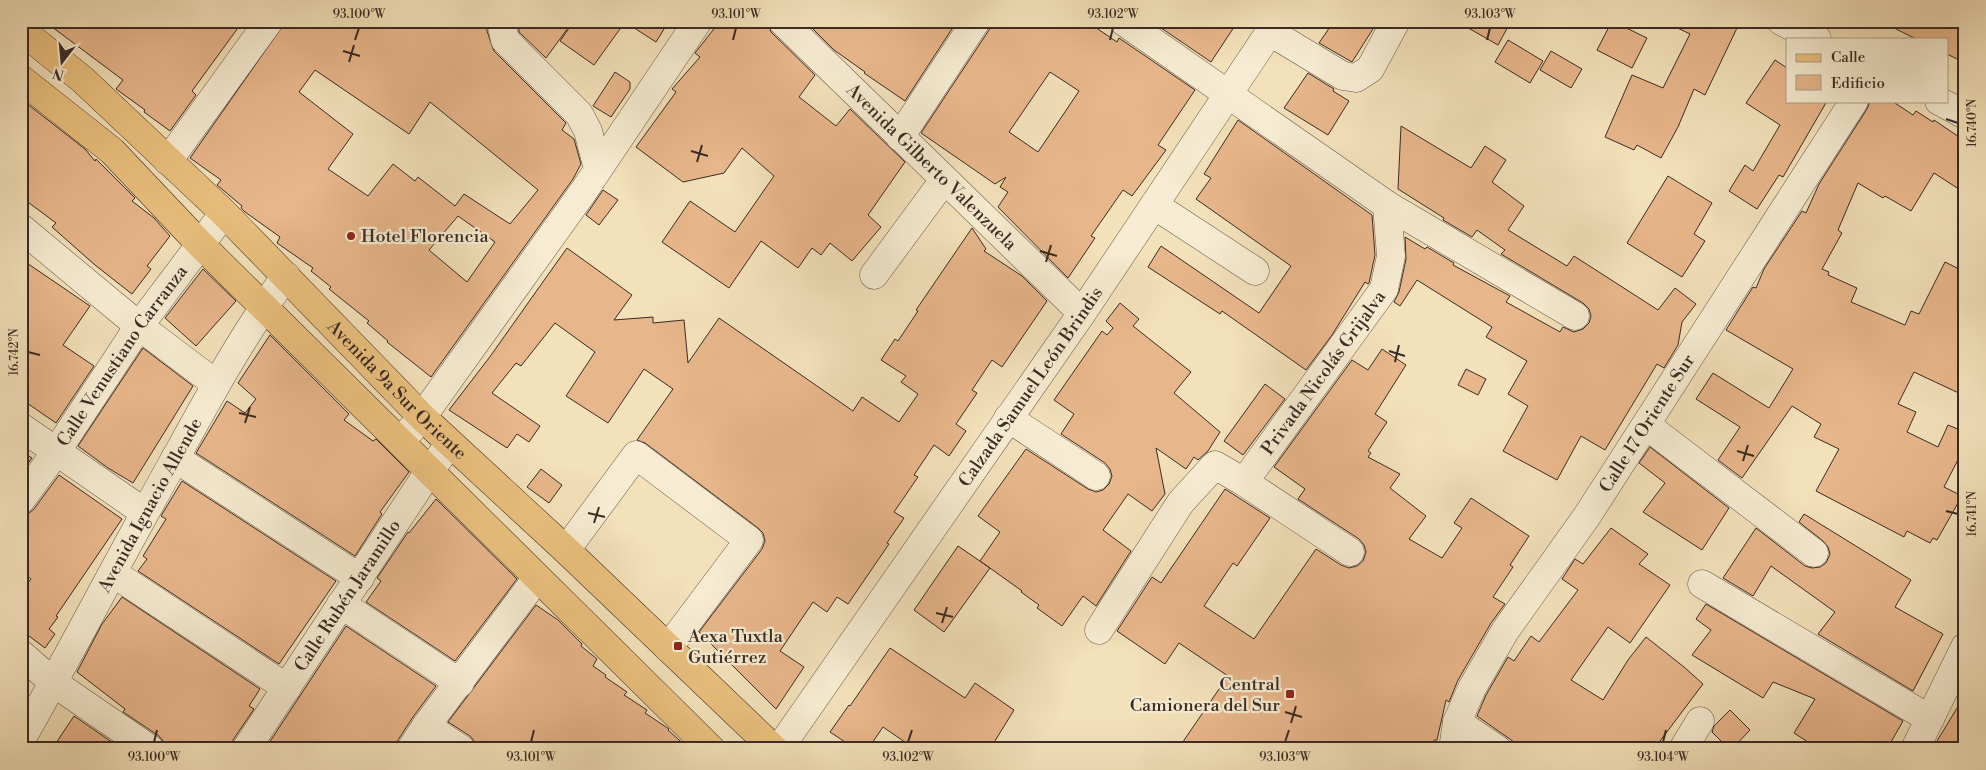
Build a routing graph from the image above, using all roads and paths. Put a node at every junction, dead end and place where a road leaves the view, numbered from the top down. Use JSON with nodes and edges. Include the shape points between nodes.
{"nodes":[{"id":1,"x":27,"y":21,"type":"edge"},
{"id":2,"x":269,"y":21,"type":"edge"},
{"id":3,"x":504,"y":21,"type":"edge"},
{"id":4,"x":698,"y":21,"type":"edge"},
{"id":5,"x":782,"y":21,"type":"edge"},
{"id":6,"x":976,"y":21,"type":"edge"},
{"id":7,"x":1123,"y":21,"type":"edge"},
{"id":8,"x":1396,"y":21,"type":"edge"},
{"id":9,"x":1781,"y":21,"type":"edge"},
{"id":10,"x":1829,"y":21,"type":"edge"},
{"id":11,"x":1273,"y":26,"type":"edge"},
{"id":12,"x":21,"y":29,"type":"edge"},
{"id":13,"x":1815,"y":38,"type":"edge"},
{"id":14,"x":1818,"y":38,"type":"edge"},
{"id":15,"x":21,"y":79,"type":"edge"},
{"id":16,"x":1229,"y":94,"type":"junction"},
{"id":17,"x":1853,"y":102,"type":"edge"},
{"id":18,"x":1941,"y":102,"type":"edge"},
{"id":19,"x":1965,"y":115,"type":"edge"},
{"id":20,"x":900,"y":137,"type":"junction"},
{"id":21,"x":168,"y":161,"type":"junction"},
{"id":22,"x":598,"y":169,"type":"junction"},
{"id":23,"x":944,"y":180,"type":"junction"},
{"id":24,"x":1154,"y":204,"type":"junction"},
{"id":25,"x":1388,"y":205,"type":"junction"},
{"id":26,"x":224,"y":213,"type":"junction"},
{"id":27,"x":21,"y":228,"type":"edge"},
{"id":28,"x":200,"y":244,"type":"junction"},
{"id":29,"x":1255,"y":271,"type":"dead end"},
{"id":30,"x":874,"y":275,"type":"dead end"},
{"id":31,"x":286,"y":276,"type":"junction"},
{"id":32,"x":264,"y":306,"type":"junction"},
{"id":33,"x":1082,"y":313,"type":"junction"},
{"id":34,"x":1575,"y":316,"type":"dead end"},
{"id":35,"x":139,"y":326,"type":"junction"},
{"id":36,"x":216,"y":384,"type":"junction"},
{"id":37,"x":422,"y":417,"type":"junction"},
{"id":38,"x":1008,"y":418,"type":"junction"},
{"id":39,"x":1646,"y":425,"type":"junction"},
{"id":40,"x":21,"y":427,"type":"edge"},
{"id":41,"x":401,"y":441,"type":"junction"},
{"id":42,"x":450,"y":444,"type":"junction"},
{"id":43,"x":56,"y":452,"type":"junction"},
{"id":44,"x":175,"y":458,"type":"junction"},
{"id":45,"x":430,"y":470,"type":"junction"},
{"id":46,"x":1096,"y":476,"type":"dead end"},
{"id":47,"x":1244,"y":482,"type":"junction"},
{"id":48,"x":21,"y":500,"type":"edge"},
{"id":49,"x":144,"y":512,"type":"junction"},
{"id":50,"x":566,"y":550,"type":"junction"},
{"id":51,"x":1350,"y":552,"type":"dead end"},
{"id":52,"x":1814,"y":553,"type":"dead end"},
{"id":53,"x":113,"y":573,"type":"junction"},
{"id":54,"x":360,"y":578,"type":"junction"},
{"id":55,"x":537,"y":578,"type":"junction"},
{"id":56,"x":1702,"y":584,"type":"dead end"},
{"id":57,"x":341,"y":604,"type":"junction"},
{"id":58,"x":1099,"y":630,"type":"dead end"},
{"id":59,"x":1965,"y":647,"type":"edge"},
{"id":60,"x":668,"y":648,"type":"junction"},
{"id":61,"x":21,"y":654,"type":"edge"},
{"id":62,"x":54,"y":682,"type":"junction"},
{"id":63,"x":460,"y":683,"type":"junction"},
{"id":64,"x":287,"y":688,"type":"junction"},
{"id":65,"x":1930,"y":719,"type":"junction"},
{"id":66,"x":1700,"y":721,"type":"dead end"},
{"id":67,"x":1457,"y":722,"type":"junction"},
{"id":68,"x":418,"y":738,"type":"edge"},
{"id":69,"x":21,"y":740,"type":"edge"},
{"id":70,"x":150,"y":749,"type":"edge"},
{"id":71,"x":246,"y":749,"type":"edge"},
{"id":72,"x":461,"y":749,"type":"edge"},
{"id":73,"x":711,"y":749,"type":"edge"},
{"id":74,"x":774,"y":749,"type":"edge"},
{"id":75,"x":779,"y":749,"type":"edge"},
{"id":76,"x":1453,"y":749,"type":"edge"},
{"id":77,"x":1497,"y":749,"type":"edge"},
{"id":78,"x":1683,"y":749,"type":"edge"},
{"id":79,"x":1915,"y":749,"type":"edge"}],
"edges":[{"from":1,"to":12,"type":"street"},
{"from":2,"to":21,"type":"street"},
{"from":3,"to":22,"type":"street","via":[[505,40],[579,114],[588,131]]},
{"from":4,"to":22,"type":"street"},
{"from":5,"to":20,"type":"street","name":"Avenida Gilberto Valenzuela"},
{"from":6,"to":20,"type":"street"},
{"from":7,"to":16,"type":"street"},
{"from":8,"to":11,"type":"street","via":[[1370,69],[1356,78],[1343,76]]},
{"from":9,"to":13,"type":"street"},
{"from":10,"to":14,"type":"street"},
{"from":11,"to":16,"type":"street","name":"Calzada Samuel León Brindis"},
{"from":12,"to":21,"type":"main road","name":"Avenida 9a Sur Oriente","via":[[84,80]]},
{"from":15,"to":28,"type":"main road","name":"Avenida 9a Sur Oriente","via":[[112,151]]},
{"from":16,"to":24,"type":"street","name":"Calzada Samuel León Brindis"},
{"from":16,"to":25,"type":"street"},
{"from":17,"to":39,"type":"street","name":"Calle 17 Oriente Sur"},
{"from":18,"to":19,"type":"street"},
{"from":20,"to":23,"type":"street","name":"Avenida Gilberto Valenzuela"},
{"from":21,"to":26,"type":"main road","name":"Avenida 9a Sur Oriente"},
{"from":22,"to":37,"type":"street"},
{"from":23,"to":30,"type":"street"},
{"from":23,"to":33,"type":"street","name":"Avenida Gilberto Valenzuela"},
{"from":24,"to":29,"type":"street"},
{"from":24,"to":33,"type":"street","name":"Calzada Samuel León Brindis"},
{"from":25,"to":34,"type":"street"},
{"from":25,"to":47,"type":"street","name":"Privada Nicolás Grijalva","via":[[1391,256],[1384,289]]},
{"from":26,"to":28,"type":"street","name":"Calle Venustiano Carranza"},
{"from":26,"to":31,"type":"main road","name":"Avenida 9a Sur Oriente"},
{"from":27,"to":35,"type":"street"},
{"from":28,"to":32,"type":"main road","name":"Avenida 9a Sur Oriente"},
{"from":28,"to":35,"type":"street","name":"Calle Venustiano Carranza"},
{"from":31,"to":32,"type":"street","name":"Avenida Ignacio Allende"},
{"from":31,"to":37,"type":"main road","name":"Avenida 9a Sur Oriente"},
{"from":32,"to":36,"type":"street","name":"Avenida Ignacio Allende"},
{"from":32,"to":41,"type":"main road","name":"Avenida 9a Sur Oriente"},
{"from":33,"to":38,"type":"street","name":"Calzada Samuel León Brindis"},
{"from":35,"to":36,"type":"street"},
{"from":35,"to":43,"type":"street","name":"Calle Venustiano Carranza"},
{"from":36,"to":44,"type":"street","name":"Avenida Ignacio Allende"},
{"from":37,"to":41,"type":"street"},
{"from":37,"to":42,"type":"main road","name":"Avenida 9a Sur Oriente"},
{"from":38,"to":46,"type":"street"},
{"from":38,"to":75,"type":"street","name":"Calzada Samuel León Brindis"},
{"from":39,"to":52,"type":"street"},
{"from":39,"to":67,"type":"street","name":"Calle 17 Oriente Sur","via":[[1505,631],[1472,688]]},
{"from":40,"to":43,"type":"street"},
{"from":41,"to":45,"type":"main road","name":"Avenida 9a Sur Oriente"},
{"from":42,"to":45,"type":"street","name":"Calle Rubén Jaramillo"},
{"from":42,"to":50,"type":"main road","name":"Avenida 9a Sur Oriente"},
{"from":43,"to":48,"type":"street","name":"Calle Venustiano Carranza"},
{"from":43,"to":49,"type":"street"},
{"from":44,"to":49,"type":"street","name":"Avenida Ignacio Allende"},
{"from":44,"to":54,"type":"street"},
{"from":45,"to":54,"type":"street","name":"Calle Rubén Jaramillo"},
{"from":45,"to":55,"type":"main road","name":"Avenida 9a Sur Oriente"},
{"from":47,"to":51,"type":"street"},
{"from":47,"to":58,"type":"street","via":[[1215,465],[1202,477],[1181,502]]},
{"from":49,"to":53,"type":"street","name":"Avenida Ignacio Allende"},
{"from":50,"to":60,"type":"main road","name":"Avenida 9a Sur Oriente"},
{"from":50,"to":60,"type":"street","via":[[636,455],[749,540]]},
{"from":53,"to":62,"type":"street","name":"Avenida Ignacio Allende"},
{"from":53,"to":64,"type":"street"},
{"from":54,"to":57,"type":"street","name":"Calle Rubén Jaramillo"},
{"from":55,"to":63,"type":"street"},
{"from":55,"to":73,"type":"main road","name":"Avenida 9a Sur Oriente"},
{"from":56,"to":65,"type":"street"},
{"from":57,"to":63,"type":"street"},
{"from":57,"to":64,"type":"street","name":"Calle Rubén Jaramillo"},
{"from":59,"to":65,"type":"street"},
{"from":60,"to":74,"type":"main road","name":"Avenida 9a Sur Oriente"},
{"from":61,"to":62,"type":"street"},
{"from":62,"to":69,"type":"street","name":"Avenida Ignacio Allende"},
{"from":62,"to":70,"type":"street"},
{"from":63,"to":68,"type":"street"},
{"from":64,"to":71,"type":"street","name":"Calle Rubén Jaramillo"},
{"from":65,"to":79,"type":"street"},
{"from":66,"to":78,"type":"street"},
{"from":67,"to":76,"type":"street","name":"Calle 17 Oriente Sur"},
{"from":67,"to":77,"type":"street"},
{"from":68,"to":72,"type":"street"}]}
